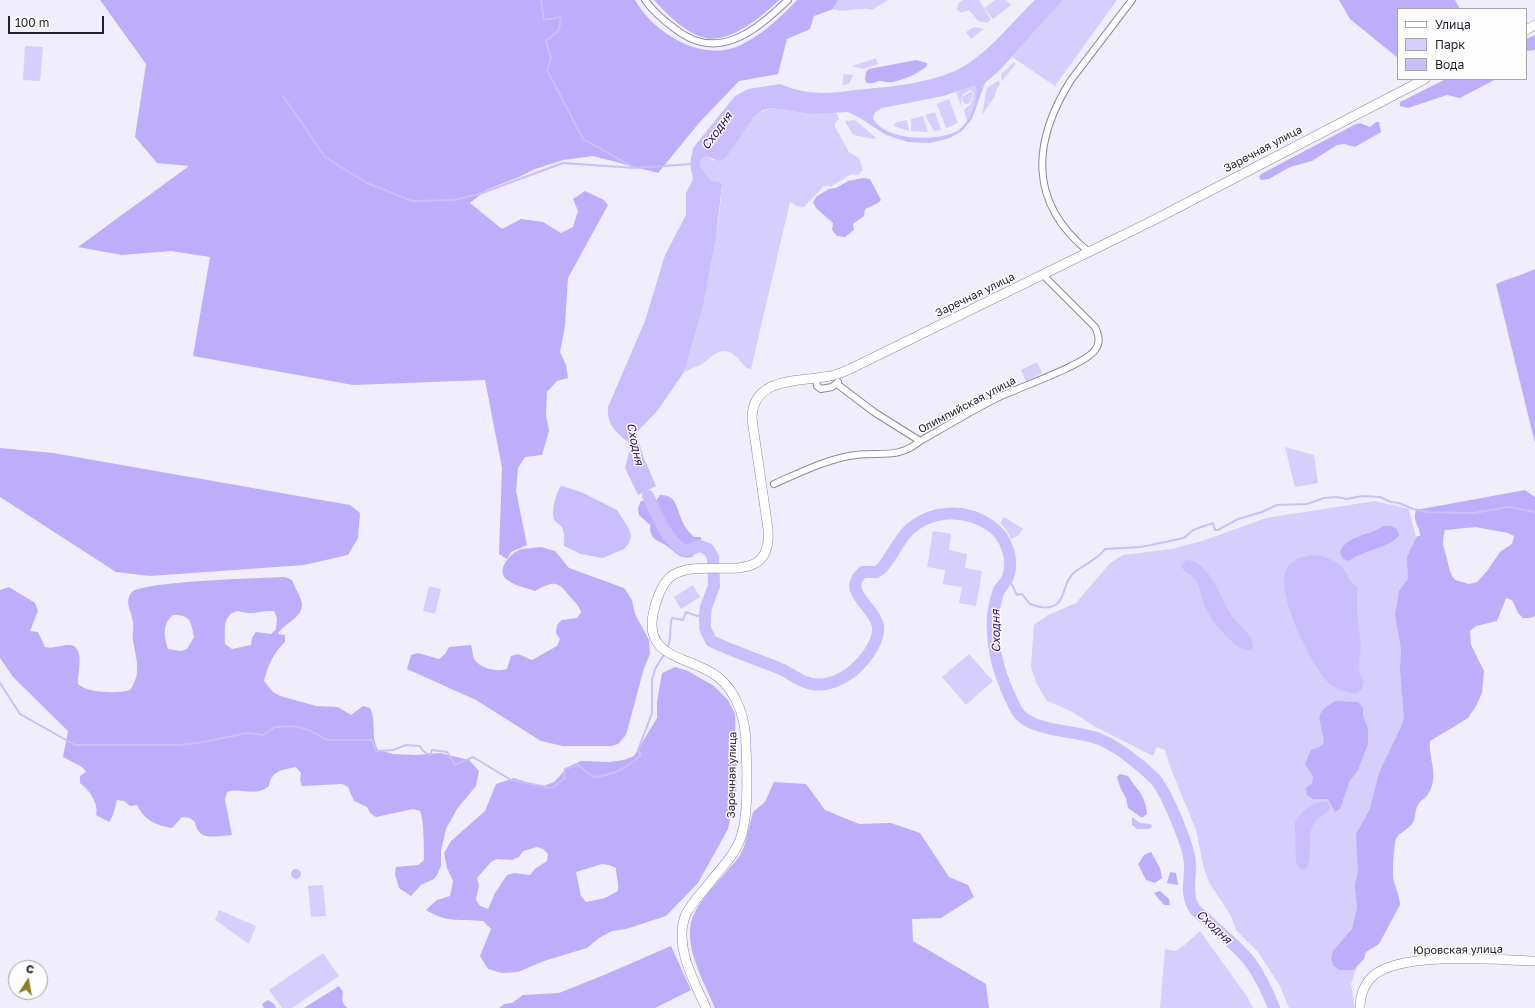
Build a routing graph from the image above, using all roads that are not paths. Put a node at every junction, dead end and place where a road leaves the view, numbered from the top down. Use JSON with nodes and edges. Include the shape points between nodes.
{"nodes":[{"id":1,"x":645,"y":0,"type":"edge"},
{"id":2,"x":788,"y":0,"type":"edge"},
{"id":3,"x":1132,"y":0,"type":"edge"},
{"id":4,"x":1424,"y":80,"type":"edge"},
{"id":5,"x":1089,"y":252,"type":"junction"},
{"id":6,"x":1043,"y":275,"type":"junction"},
{"id":7,"x":838,"y":374,"type":"junction"},
{"id":8,"x":816,"y":379,"type":"junction"},
{"id":9,"x":837,"y":384,"type":"junction"},
{"id":10,"x":920,"y":441,"type":"junction"},
{"id":11,"x":774,"y":484,"type":"dead end"},
{"id":12,"x":1535,"y":961,"type":"edge"},
{"id":13,"x":706,"y":1008,"type":"edge"},
{"id":14,"x":1360,"y":1008,"type":"edge"}],
"edges":[{"from":1,"to":2,"type":"street","via":[[680,34],[694,42],[708,45],[726,43],[744,36]]},
{"from":3,"to":5,"type":"street","via":[[1065,89],[1052,116],[1045,142],[1042,178],[1046,197],[1054,214],[1070,236]]},
{"from":4,"to":5,"type":"main road","name":"Заречная улица"},
{"from":5,"to":6,"type":"main road","name":"Заречная улица"},
{"from":6,"to":7,"type":"main road","name":"Заречная улица"},
{"from":6,"to":10,"type":"street","name":"Олимпийская улица","via":[[1095,328],[1099,339],[1095,351],[1077,363],[997,398]]},
{"from":7,"to":8,"type":"main road","name":"Заречная улица"},
{"from":7,"to":9,"type":"street"},
{"from":8,"to":9,"type":"street","via":[[817,386],[821,389]]},
{"from":8,"to":13,"type":"main road","name":"Заречная улица","via":[[790,381],[769,388],[756,398],[753,405],[752,419],[768,529],[768,550],[765,556],[754,565],[680,572],[667,580],[658,597],[652,622],[654,638],[663,650],[713,673],[720,679],[736,701],[744,724],[745,812],[740,840],[734,853],[690,908],[683,927],[684,952]]},
{"from":9,"to":10,"type":"street","via":[[874,412]]},
{"from":10,"to":11,"type":"street","name":"Олимпийская улица","via":[[911,449],[895,453],[850,455],[820,464]]},
{"from":12,"to":14,"type":"main road","name":"Юровская улица","via":[[1438,960],[1402,964],[1376,974],[1369,980],[1362,992]]}]}
